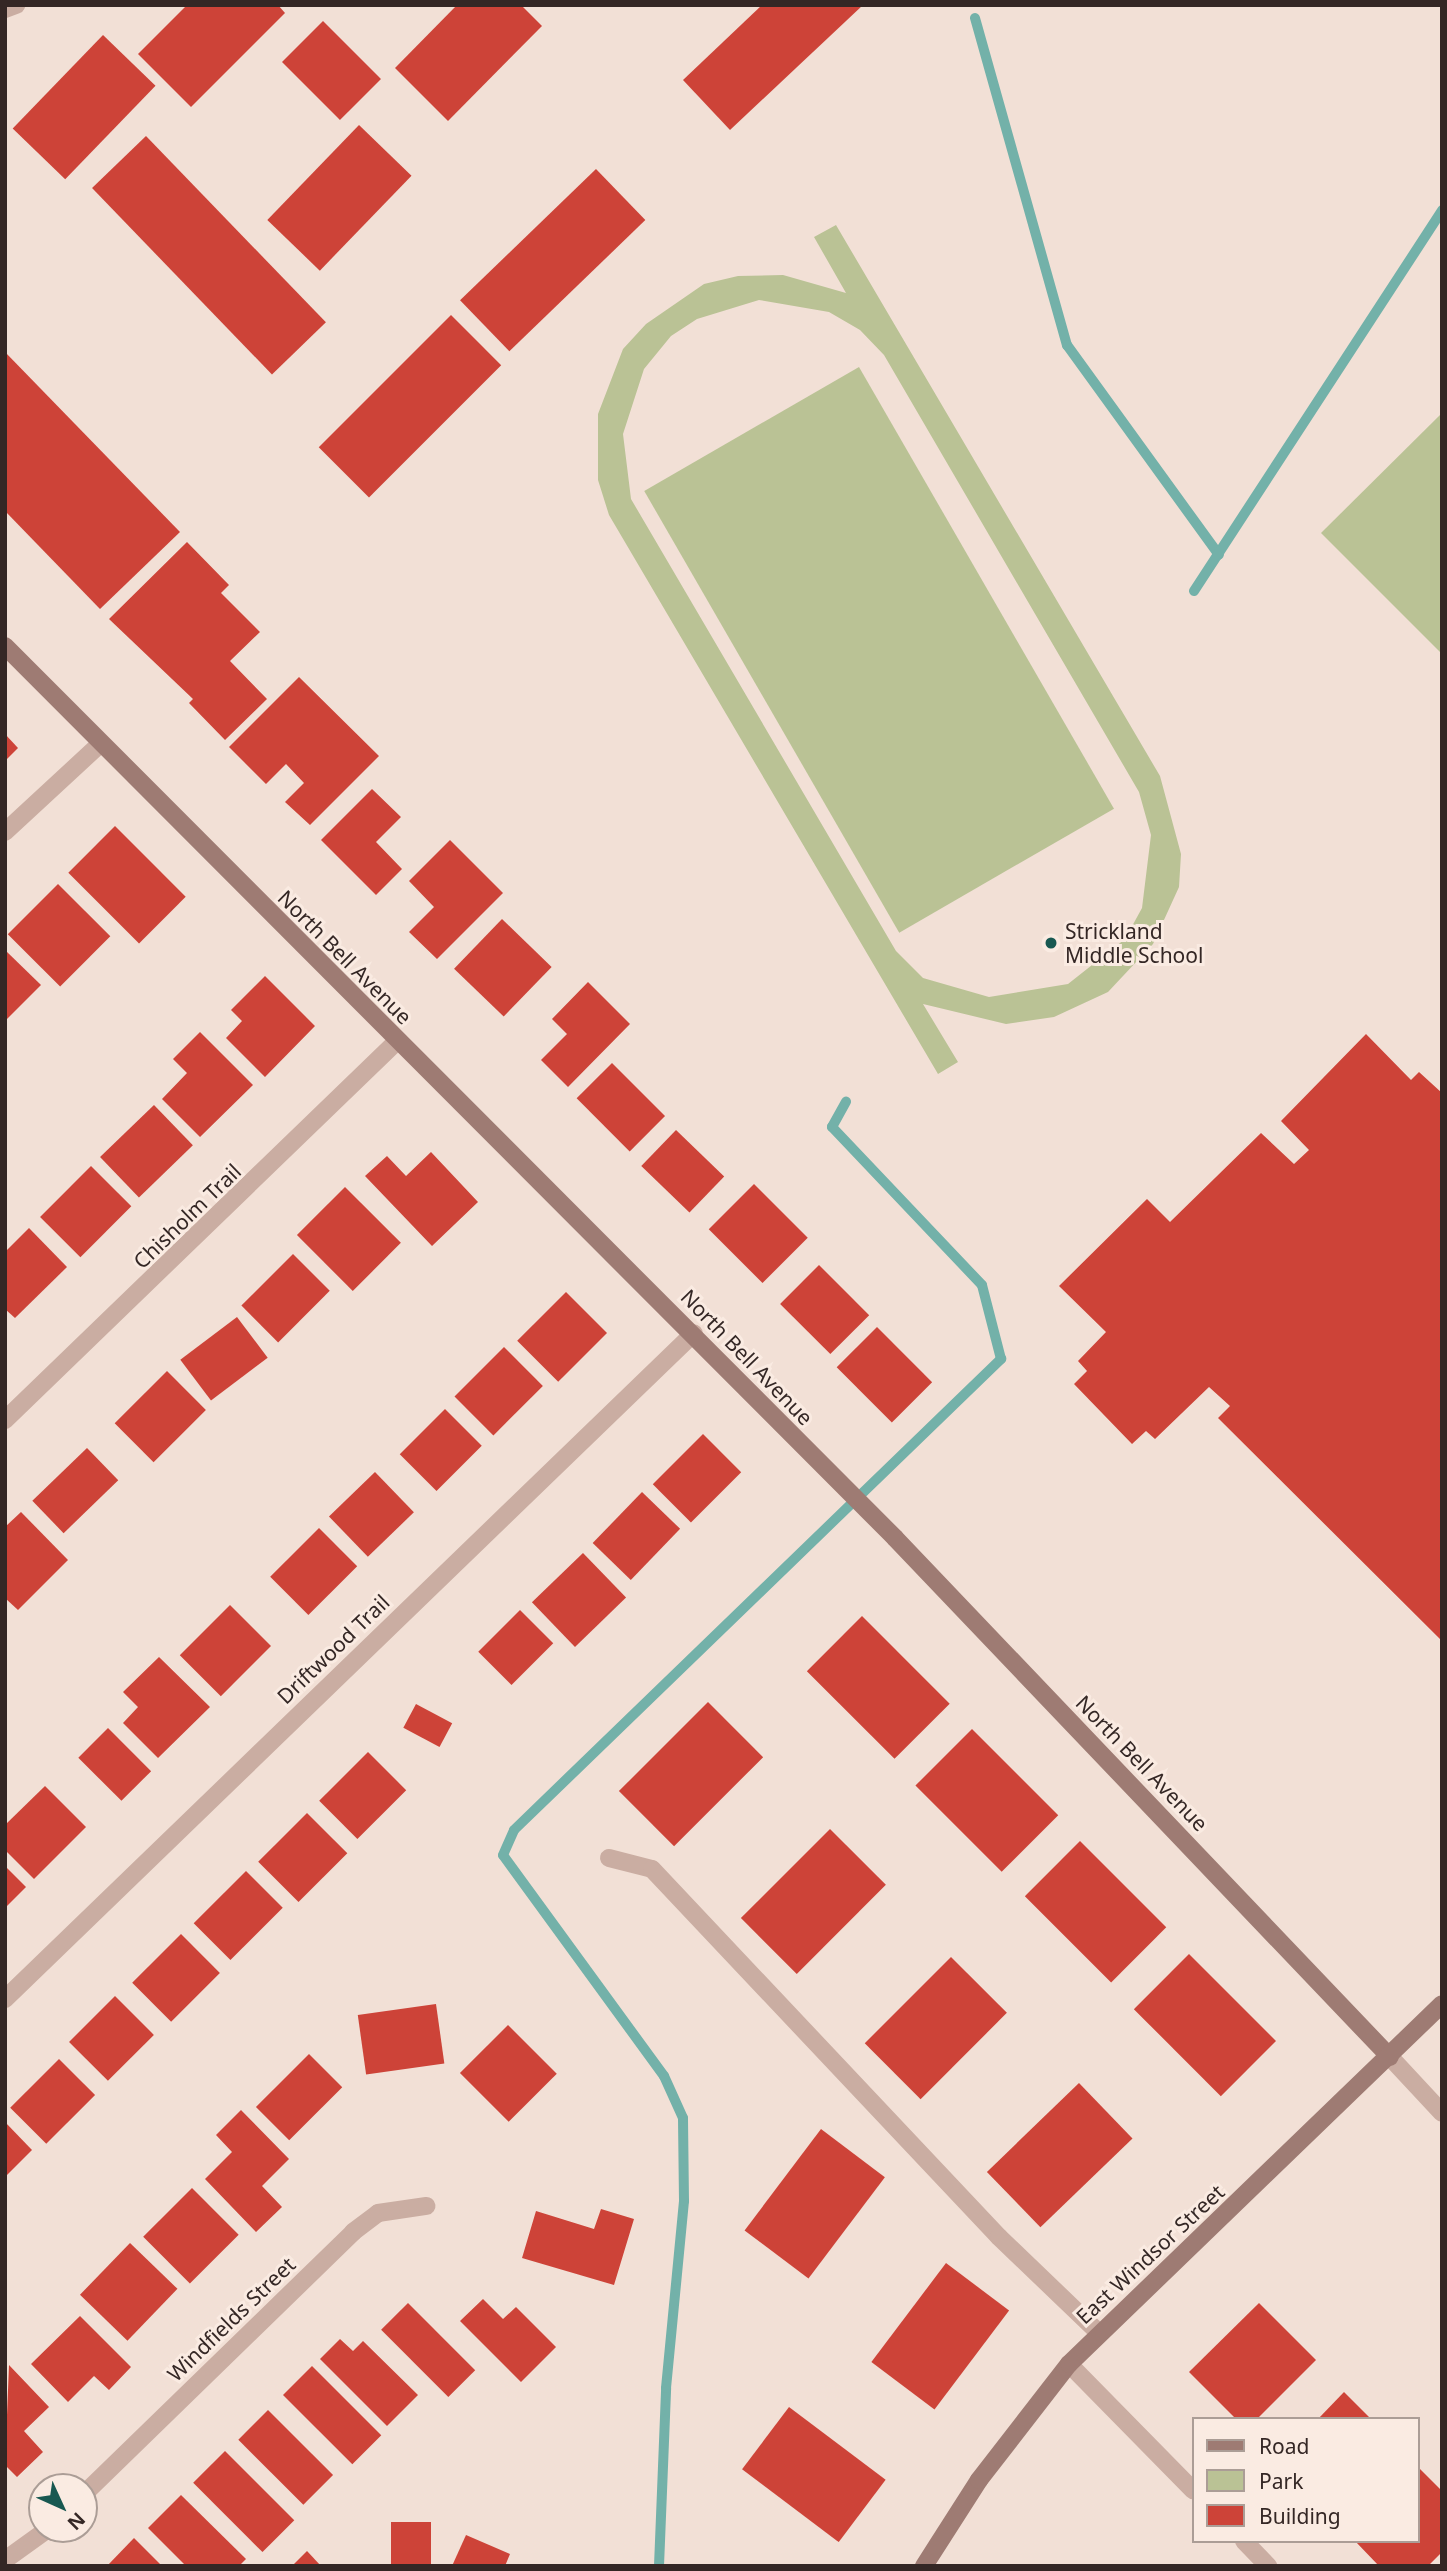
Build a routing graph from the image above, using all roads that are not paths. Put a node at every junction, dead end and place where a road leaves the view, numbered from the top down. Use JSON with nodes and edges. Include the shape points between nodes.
{"nodes":[{"id":1,"x":16,"y":5,"type":"edge"},
{"id":2,"x":5,"y":9,"type":"edge"},
{"id":3,"x":5,"y":646,"type":"edge"},
{"id":4,"x":100,"y":744,"type":"junction"},
{"id":5,"x":5,"y":832,"type":"edge"},
{"id":6,"x":397,"y":1041,"type":"junction"},
{"id":7,"x":694,"y":1334,"type":"junction"},
{"id":8,"x":5,"y":1420,"type":"edge"},
{"id":9,"x":609,"y":1858,"type":"dead end"},
{"id":10,"x":5,"y":1999,"type":"edge"},
{"id":11,"x":1442,"y":2004,"type":"edge"},
{"id":12,"x":1390,"y":2057,"type":"junction"},
{"id":13,"x":1442,"y":2113,"type":"edge"},
{"id":14,"x":426,"y":2206,"type":"dead end"},
{"id":15,"x":1099,"y":2333,"type":"junction"},
{"id":16,"x":1069,"y":2364,"type":"junction"},
{"id":17,"x":98,"y":2480,"type":"edge"},
{"id":18,"x":1192,"y":2489,"type":"edge"},
{"id":19,"x":29,"y":2543,"type":"edge"},
{"id":20,"x":1246,"y":2543,"type":"edge"},
{"id":21,"x":5,"y":2560,"type":"edge"},
{"id":22,"x":924,"y":2566,"type":"edge"},
{"id":23,"x":1268,"y":2566,"type":"edge"}],
"edges":[{"from":1,"to":2,"type":"street"},
{"from":3,"to":4,"type":"street","name":"North Bell Avenue"},
{"from":4,"to":5,"type":"street"},
{"from":4,"to":6,"type":"street","name":"North Bell Avenue"},
{"from":6,"to":7,"type":"street","name":"North Bell Avenue"},
{"from":6,"to":8,"type":"street","name":"Chisholm Trail"},
{"from":7,"to":10,"type":"street","name":"Driftwood Trail"},
{"from":7,"to":12,"type":"street","name":"North Bell Avenue"},
{"from":9,"to":15,"type":"street","via":[[652,1869],[999,2237]]},
{"from":11,"to":12,"type":"street","name":"East Windsor Street"},
{"from":12,"to":13,"type":"street","name":"North Bell Avenue"},
{"from":12,"to":15,"type":"street","name":"East Windsor Street"},
{"from":14,"to":17,"type":"street","name":"Windfields Street","via":[[378,2213],[353,2232]]},
{"from":15,"to":16,"type":"street","name":"East Windsor Street"},
{"from":16,"to":18,"type":"street"},
{"from":16,"to":22,"type":"street","name":"East Windsor Street","via":[[979,2480]]},
{"from":19,"to":21,"type":"street"},
{"from":20,"to":23,"type":"street"}]}
